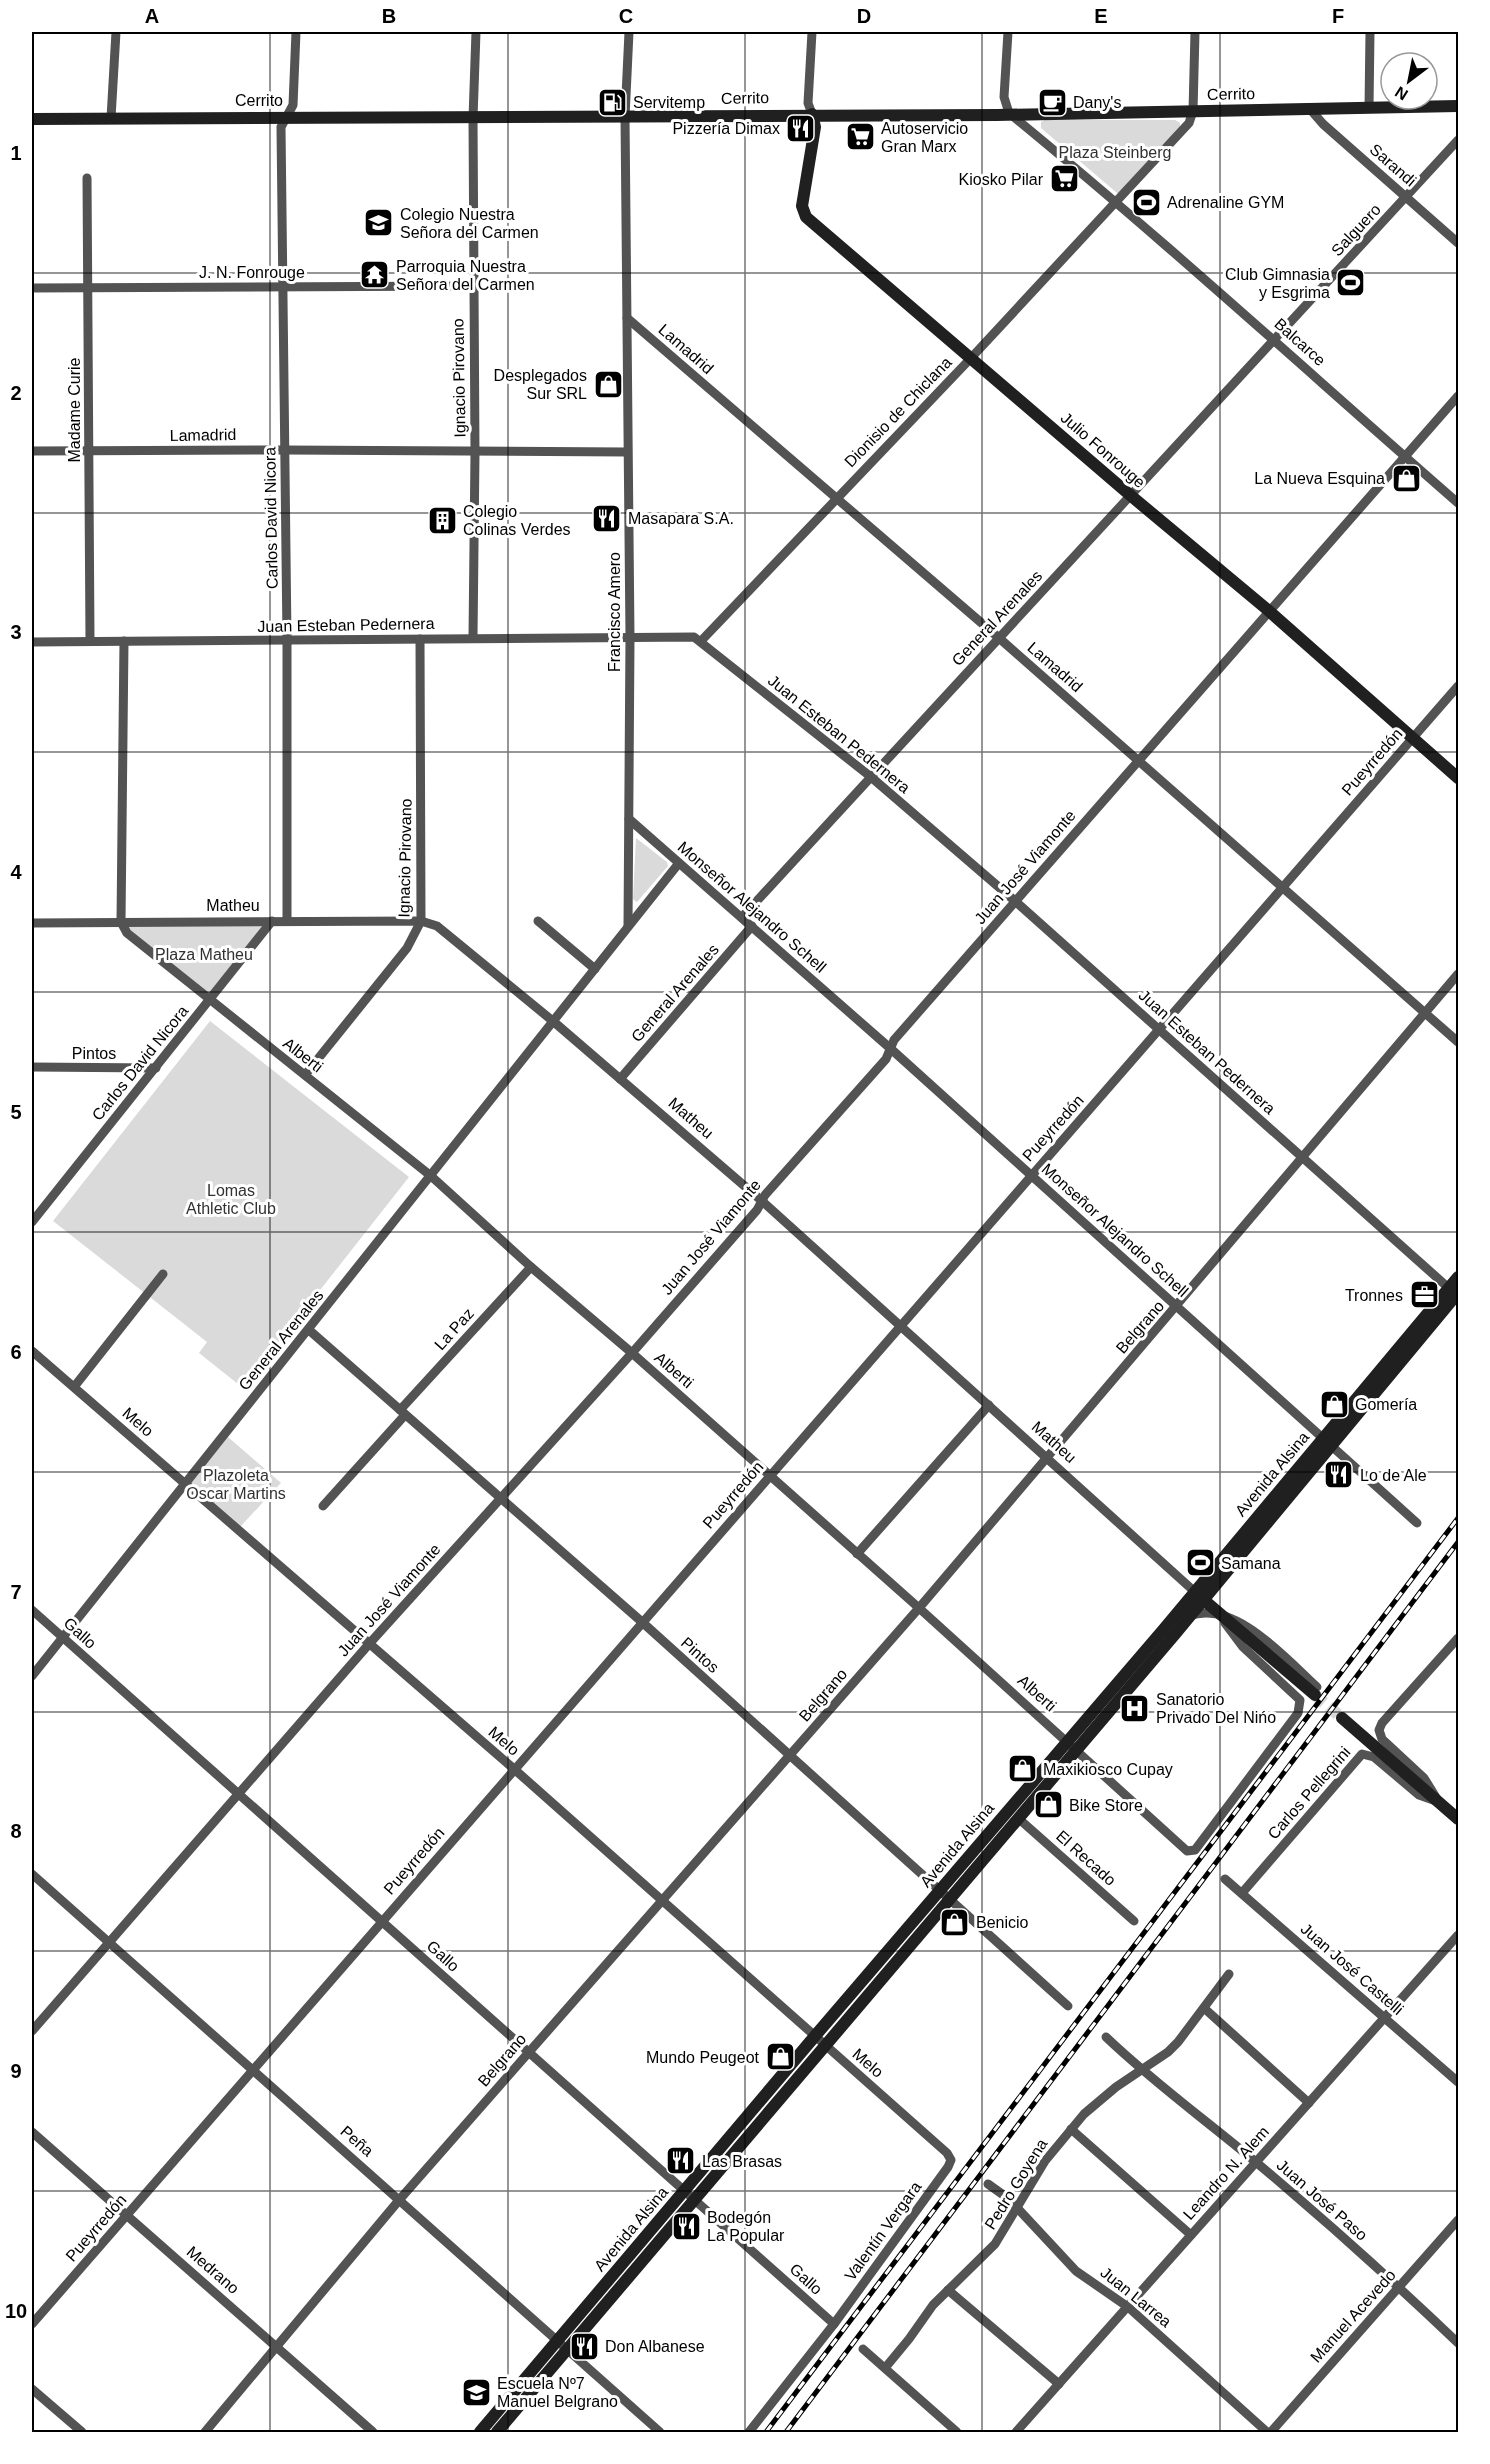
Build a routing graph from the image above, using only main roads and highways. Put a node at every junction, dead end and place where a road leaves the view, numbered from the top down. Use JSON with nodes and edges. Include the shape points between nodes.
{"nodes":[{"id":1,"x":1458,"y":106,"type":"edge"},
{"id":2,"x":812,"y":114,"type":"junction"},
{"id":3,"x":32,"y":119,"type":"edge"},
{"id":4,"x":1458,"y":778,"type":"edge"},
{"id":5,"x":1458,"y":1277,"type":"edge"},
{"id":6,"x":1456,"y":1293,"type":"edge"},
{"id":7,"x":1327,"y":1443,"type":"junction"},
{"id":8,"x":1199,"y":1596,"type":"junction"},
{"id":9,"x":1316,"y":1691,"type":"tunnel mouth"},
{"id":10,"x":1342,"y":1718,"type":"tunnel mouth"},
{"id":11,"x":1072,"y":1745,"type":"junction"},
{"id":12,"x":1458,"y":1819,"type":"edge"},
{"id":13,"x":945,"y":1895,"type":"junction"},
{"id":14,"x":689,"y":2195,"type":"junction"},
{"id":15,"x":480,"y":2433,"type":"edge"},
{"id":16,"x":497,"y":2433,"type":"edge"}],
"edges":[{"from":1,"to":2,"type":"main road","name":"Cerrito"},
{"from":2,"to":3,"type":"main road","name":"Cerrito"},
{"from":2,"to":4,"type":"main road","name":"Julio Fonrouge","via":[[815,127],[803,212],[1269,610]]},
{"from":5,"to":6,"type":"main road","name":"Avenida Alsina"},
{"from":6,"to":7,"type":"main road","name":"Avenida Alsina"},
{"from":7,"to":8,"type":"main road","name":"Avenida Alsina"},
{"from":7,"to":8,"type":"main road","name":"Avenida Alsina","via":[[1215,1585]]},
{"from":8,"to":9,"type":"main road","name":"Matheu"},
{"from":8,"to":11,"type":"main road","name":"Avenida Alsina"},
{"from":8,"to":11,"type":"main road","name":"Avenida Alsina","via":[[1190,1616]]},
{"from":10,"to":12,"type":"main road"},
{"from":11,"to":13,"type":"main road","name":"Avenida Alsina"},
{"from":11,"to":13,"type":"main road","name":"Avenida Alsina","via":[[1018,1818]]},
{"from":13,"to":14,"type":"main road","name":"Avenida Alsina"},
{"from":14,"to":15,"type":"main road","name":"Avenida Alsina"},
{"from":14,"to":16,"type":"main road","name":"Avenida Alsina","via":[[568,2350]]}]}
